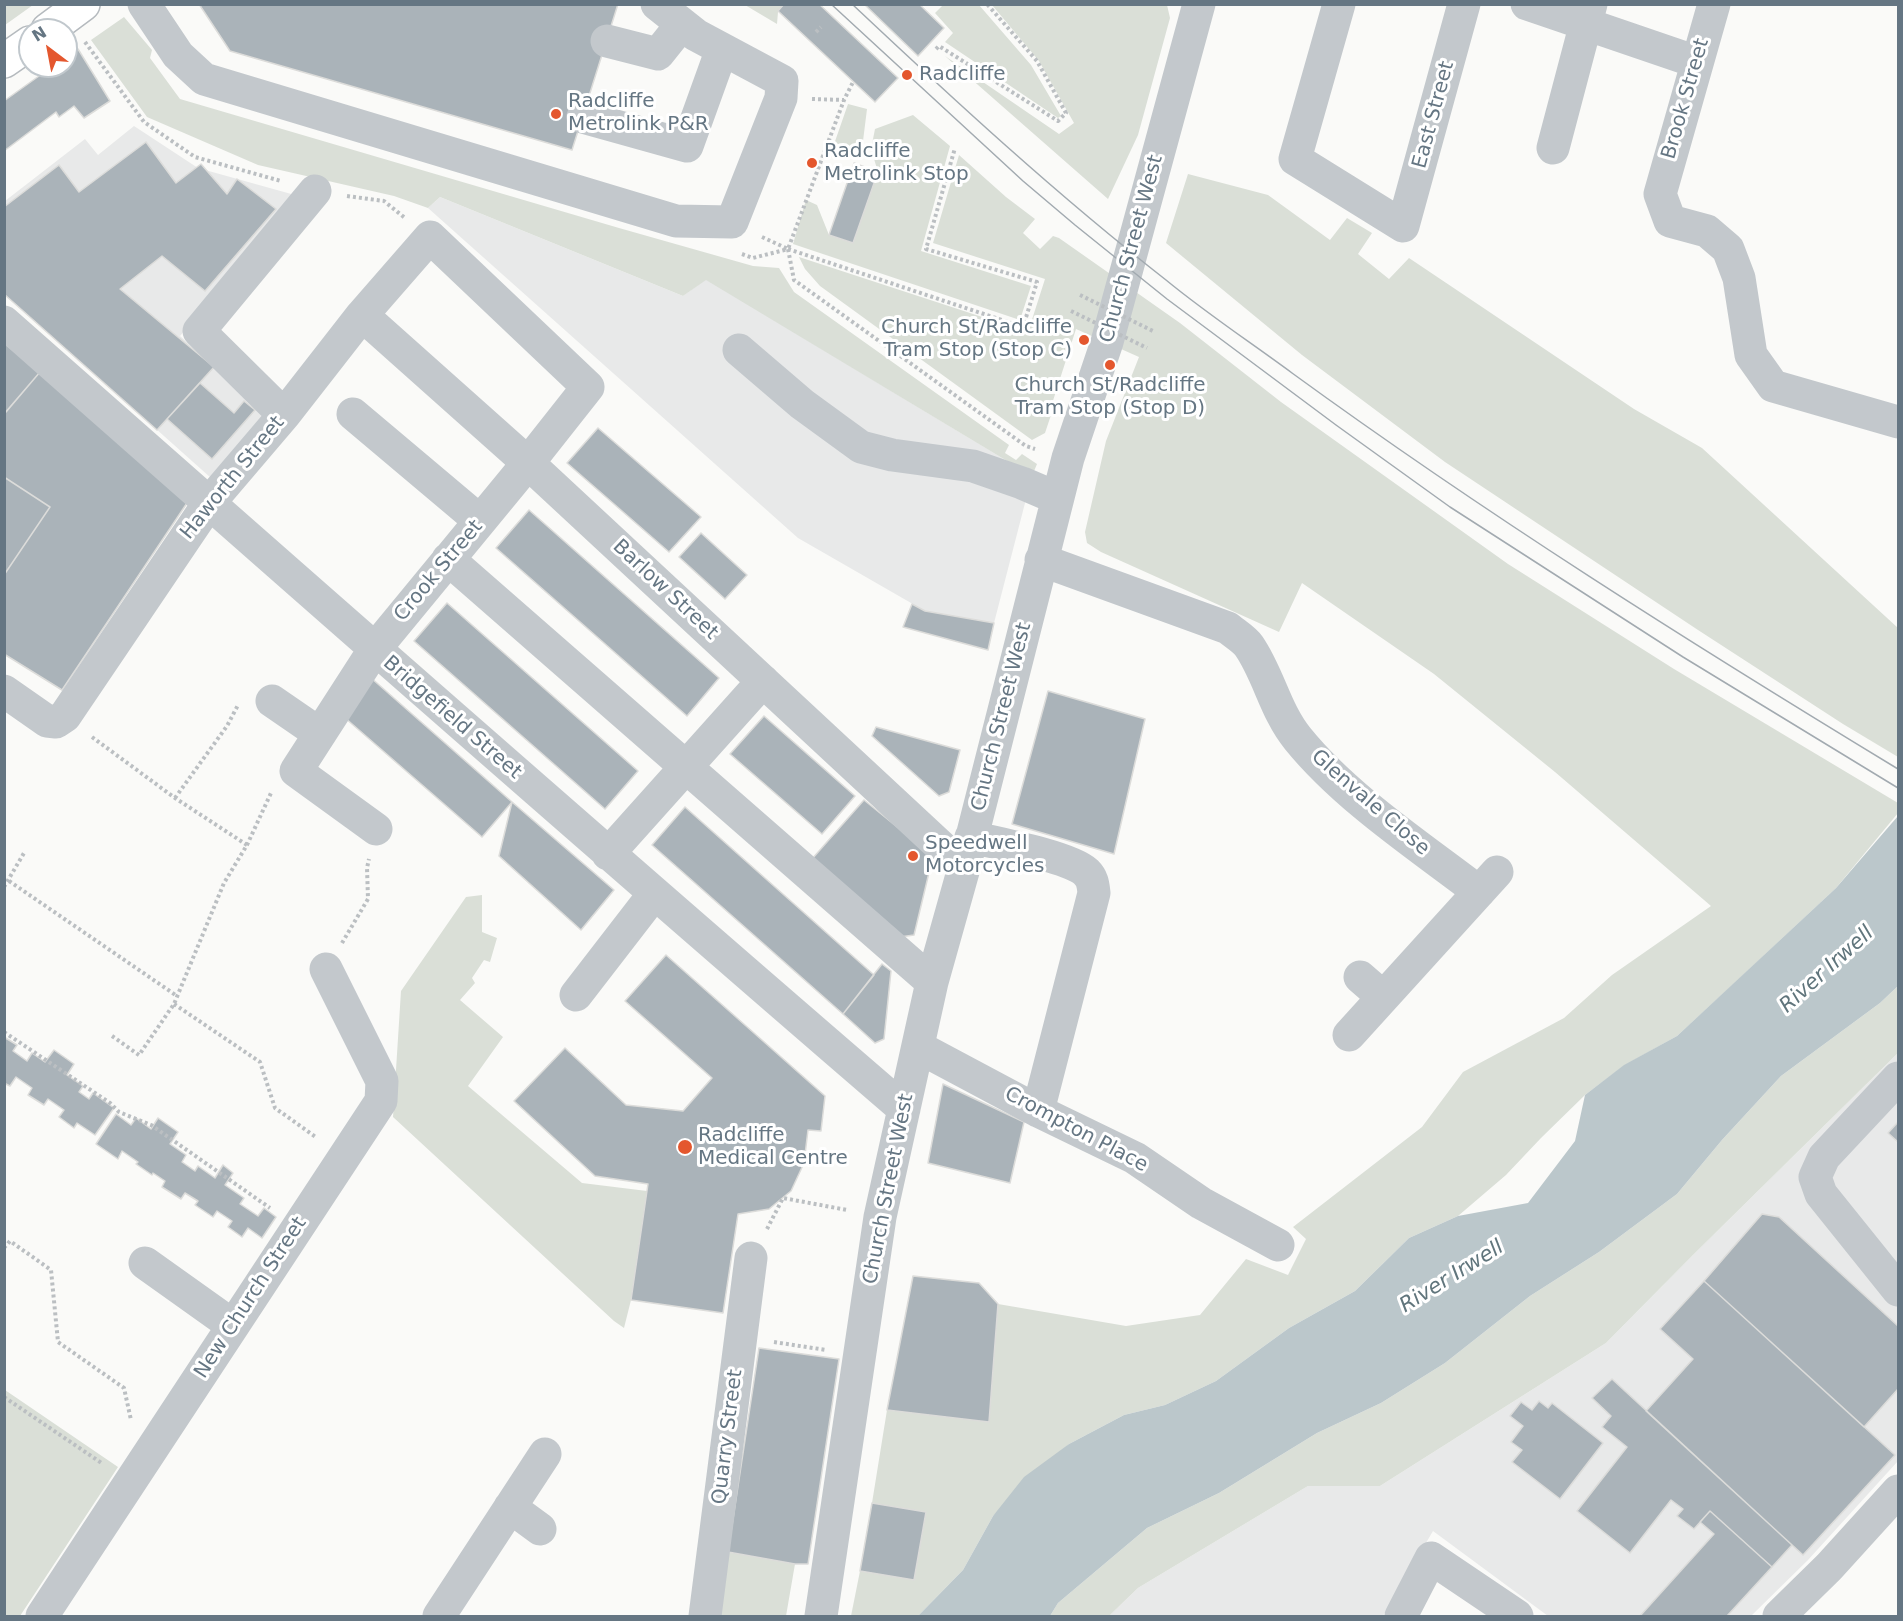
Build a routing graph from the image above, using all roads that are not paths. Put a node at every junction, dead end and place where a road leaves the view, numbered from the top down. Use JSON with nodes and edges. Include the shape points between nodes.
{"nodes":[{"id":1,"x":144,"y":4,"type":"edge"},
{"id":2,"x":1199,"y":4,"type":"edge"},
{"id":3,"x":1339,"y":4,"type":"edge"},
{"id":4,"x":1464,"y":4,"type":"edge"},
{"id":5,"x":1527,"y":4,"type":"edge"},
{"id":6,"x":1714,"y":4,"type":"edge"},
{"id":7,"x":670,"y":14,"type":"edge"},
{"id":8,"x":1588,"y":14,"type":"edge"},
{"id":9,"x":607,"y":41,"type":"dead end"},
{"id":10,"x":722,"y":49,"type":"junction"},
{"id":11,"x":18,"y":51,"type":"edge"},
{"id":12,"x":4,"y":61,"type":"edge"},
{"id":13,"x":1697,"y":62,"type":"junction"},
{"id":14,"x":583,"y":117,"type":"dead end"},
{"id":15,"x":1552,"y":148,"type":"dead end"},
{"id":16,"x":315,"y":191,"type":"road end"},
{"id":17,"x":362,"y":315,"type":"junction"},
{"id":18,"x":4,"y":322,"type":"edge"},
{"id":19,"x":739,"y":350,"type":"dead end"},
{"id":20,"x":588,"y":387,"type":"joint"},
{"id":21,"x":353,"y":414,"type":"dead end"},
{"id":22,"x":284,"y":415,"type":"junction"},
{"id":23,"x":1899,"y":422,"type":"edge"},
{"id":24,"x":528,"y":463,"type":"junction"},
{"id":25,"x":1057,"y":498,"type":"junction"},
{"id":26,"x":209,"y":503,"type":"junction"},
{"id":27,"x":480,"y":521,"type":"junction"},
{"id":28,"x":448,"y":560,"type":"junction"},
{"id":29,"x":1041,"y":560,"type":"junction"},
{"id":30,"x":374,"y":650,"type":"junction"},
{"id":31,"x":763,"y":681,"type":"junction"},
{"id":32,"x":4,"y":691,"type":"edge"},
{"id":33,"x":272,"y":701,"type":"road end"},
{"id":34,"x":320,"y":734,"type":"junction"},
{"id":35,"x":686,"y":767,"type":"junction"},
{"id":36,"x":376,"y":829,"type":"road end"},
{"id":37,"x":968,"y":852,"type":"junction"},
{"id":38,"x":608,"y":854,"type":"junction"},
{"id":39,"x":654,"y":894,"type":"junction"},
{"id":40,"x":326,"y":969,"type":"road end"},
{"id":41,"x":932,"y":982,"type":"junction"},
{"id":42,"x":576,"y":995,"type":"dead end"},
{"id":43,"x":1349,"y":1035,"type":"dead end"},
{"id":44,"x":918,"y":1047,"type":"junction"},
{"id":45,"x":1899,"y":1078,"type":"edge"},
{"id":46,"x":904,"y":1109,"type":"junction"},
{"id":47,"x":1038,"y":1111,"type":"junction"},
{"id":48,"x":1278,"y":1245,"type":"dead end"},
{"id":49,"x":751,"y":1258,"type":"road end"},
{"id":50,"x":145,"y":1263,"type":"dead end"},
{"id":51,"x":1899,"y":1290,"type":"edge"},
{"id":52,"x":232,"y":1324,"type":"junction"},
{"id":53,"x":545,"y":1454,"type":"dead end"},
{"id":54,"x":1899,"y":1491,"type":"edge"},
{"id":55,"x":510,"y":1508,"type":"junction"},
{"id":56,"x":540,"y":1529,"type":"dead end"},
{"id":57,"x":42,"y":1617,"type":"edge"},
{"id":58,"x":439,"y":1617,"type":"edge"},
{"id":59,"x":705,"y":1617,"type":"edge"},
{"id":60,"x":821,"y":1617,"type":"edge"},
{"id":61,"x":1401,"y":1617,"type":"edge"},
{"id":62,"x":1517,"y":1617,"type":"edge"},
{"id":63,"x":1779,"y":1617,"type":"edge"}],
"edges":[{"from":1,"to":10,"type":"street","via":[[178,55],[204,79],[676,221],[732,222],[781,98],[782,81]]},
{"from":2,"to":25,"type":"street","name":"Church Street West","via":[[1107,342]]},
{"from":3,"to":4,"type":"street","name":"East Street","via":[[1295,159],[1404,226]]},
{"from":5,"to":8,"type":"street"},
{"from":6,"to":13,"type":"street","name":"Brook Street"},
{"from":7,"to":9,"type":"street","via":[[658,54]]},
{"from":7,"to":10,"type":"street"},
{"from":8,"to":13,"type":"street"},
{"from":8,"to":15,"type":"street"},
{"from":10,"to":14,"type":"street","via":[[687,146]]},
{"from":11,"to":12,"type":"main road"},
{"from":13,"to":23,"type":"street","name":"Brook Street","via":[[1660,194],[1670,221],[1707,231],[1728,249],[1739,278],[1752,355],[1773,386]]},
{"from":16,"to":22,"type":"street","via":[[199,331]]},
{"from":17,"to":20,"type":"street","name":"Haworth Street","via":[[430,237]]},
{"from":17,"to":22,"type":"street","name":"Haworth Street"},
{"from":17,"to":24,"type":"street","name":"Barlow Street"},
{"from":18,"to":26,"type":"street","name":"Bridgefield Street"},
{"from":19,"to":25,"type":"street","via":[[801,404],[861,447],[973,466]]},
{"from":20,"to":24,"type":"street","name":"Crook Street"},
{"from":21,"to":27,"type":"street"},
{"from":22,"to":26,"type":"street","name":"Haworth Street"},
{"from":24,"to":27,"type":"street","name":"Crook Street"},
{"from":24,"to":31,"type":"street","name":"Barlow Street"},
{"from":25,"to":29,"type":"street","name":"Church Street West"},
{"from":26,"to":30,"type":"street","name":"Bridgefield Street"},
{"from":26,"to":32,"type":"street","name":"Haworth Street","via":[[56,719]]},
{"from":27,"to":28,"type":"street","name":"Crook Street"},
{"from":28,"to":30,"type":"street","name":"Crook Street"},
{"from":28,"to":35,"type":"street"},
{"from":29,"to":37,"type":"street","name":"Church Street West"},
{"from":29,"to":43,"type":"street","name":"Glenvale Close","via":[[1228,628],[1248,645],[1279,711],[1325,768],[1366,805],[1488,882],[1371,987]]},
{"from":30,"to":34,"type":"street","name":"Crook Street"},
{"from":30,"to":38,"type":"street","name":"Bridgefield Street"},
{"from":31,"to":35,"type":"street"},
{"from":31,"to":37,"type":"street","name":"Barlow Street"},
{"from":33,"to":34,"type":"street"},
{"from":34,"to":36,"type":"street","name":"Crook Street","via":[[296,771]]},
{"from":35,"to":38,"type":"street"},
{"from":35,"to":41,"type":"street"},
{"from":37,"to":41,"type":"street","name":"Church Street West"},
{"from":37,"to":47,"type":"street","via":[[1071,862],[1093,882],[1094,893]]},
{"from":38,"to":39,"type":"street","name":"Bridgefield Street"},
{"from":39,"to":42,"type":"street"},
{"from":39,"to":46,"type":"street","name":"Bridgefield Street"},
{"from":40,"to":52,"type":"street","name":"New Church Street","via":[[382,1081],[381,1101]]},
{"from":41,"to":44,"type":"street","name":"Church Street West"},
{"from":44,"to":46,"type":"street","name":"Church Street West"},
{"from":44,"to":47,"type":"street","name":"Crompton Place"},
{"from":45,"to":51,"type":"street","via":[[1824,1157],[1815,1177],[1821,1194]]},
{"from":46,"to":60,"type":"street","name":"Church Street West","via":[[880,1217]]},
{"from":47,"to":48,"type":"street","name":"Crompton Place","via":[[1104,1153],[1135,1158],[1201,1203],[1238,1207]]},
{"from":49,"to":59,"type":"street","name":"Quarry Street"},
{"from":50,"to":52,"type":"street"},
{"from":52,"to":57,"type":"street","name":"New Church Street"},
{"from":53,"to":55,"type":"street"},
{"from":54,"to":63,"type":"street"},
{"from":55,"to":56,"type":"street"},
{"from":55,"to":58,"type":"street"},
{"from":61,"to":62,"type":"street","via":[[1431,1558]]}]}
